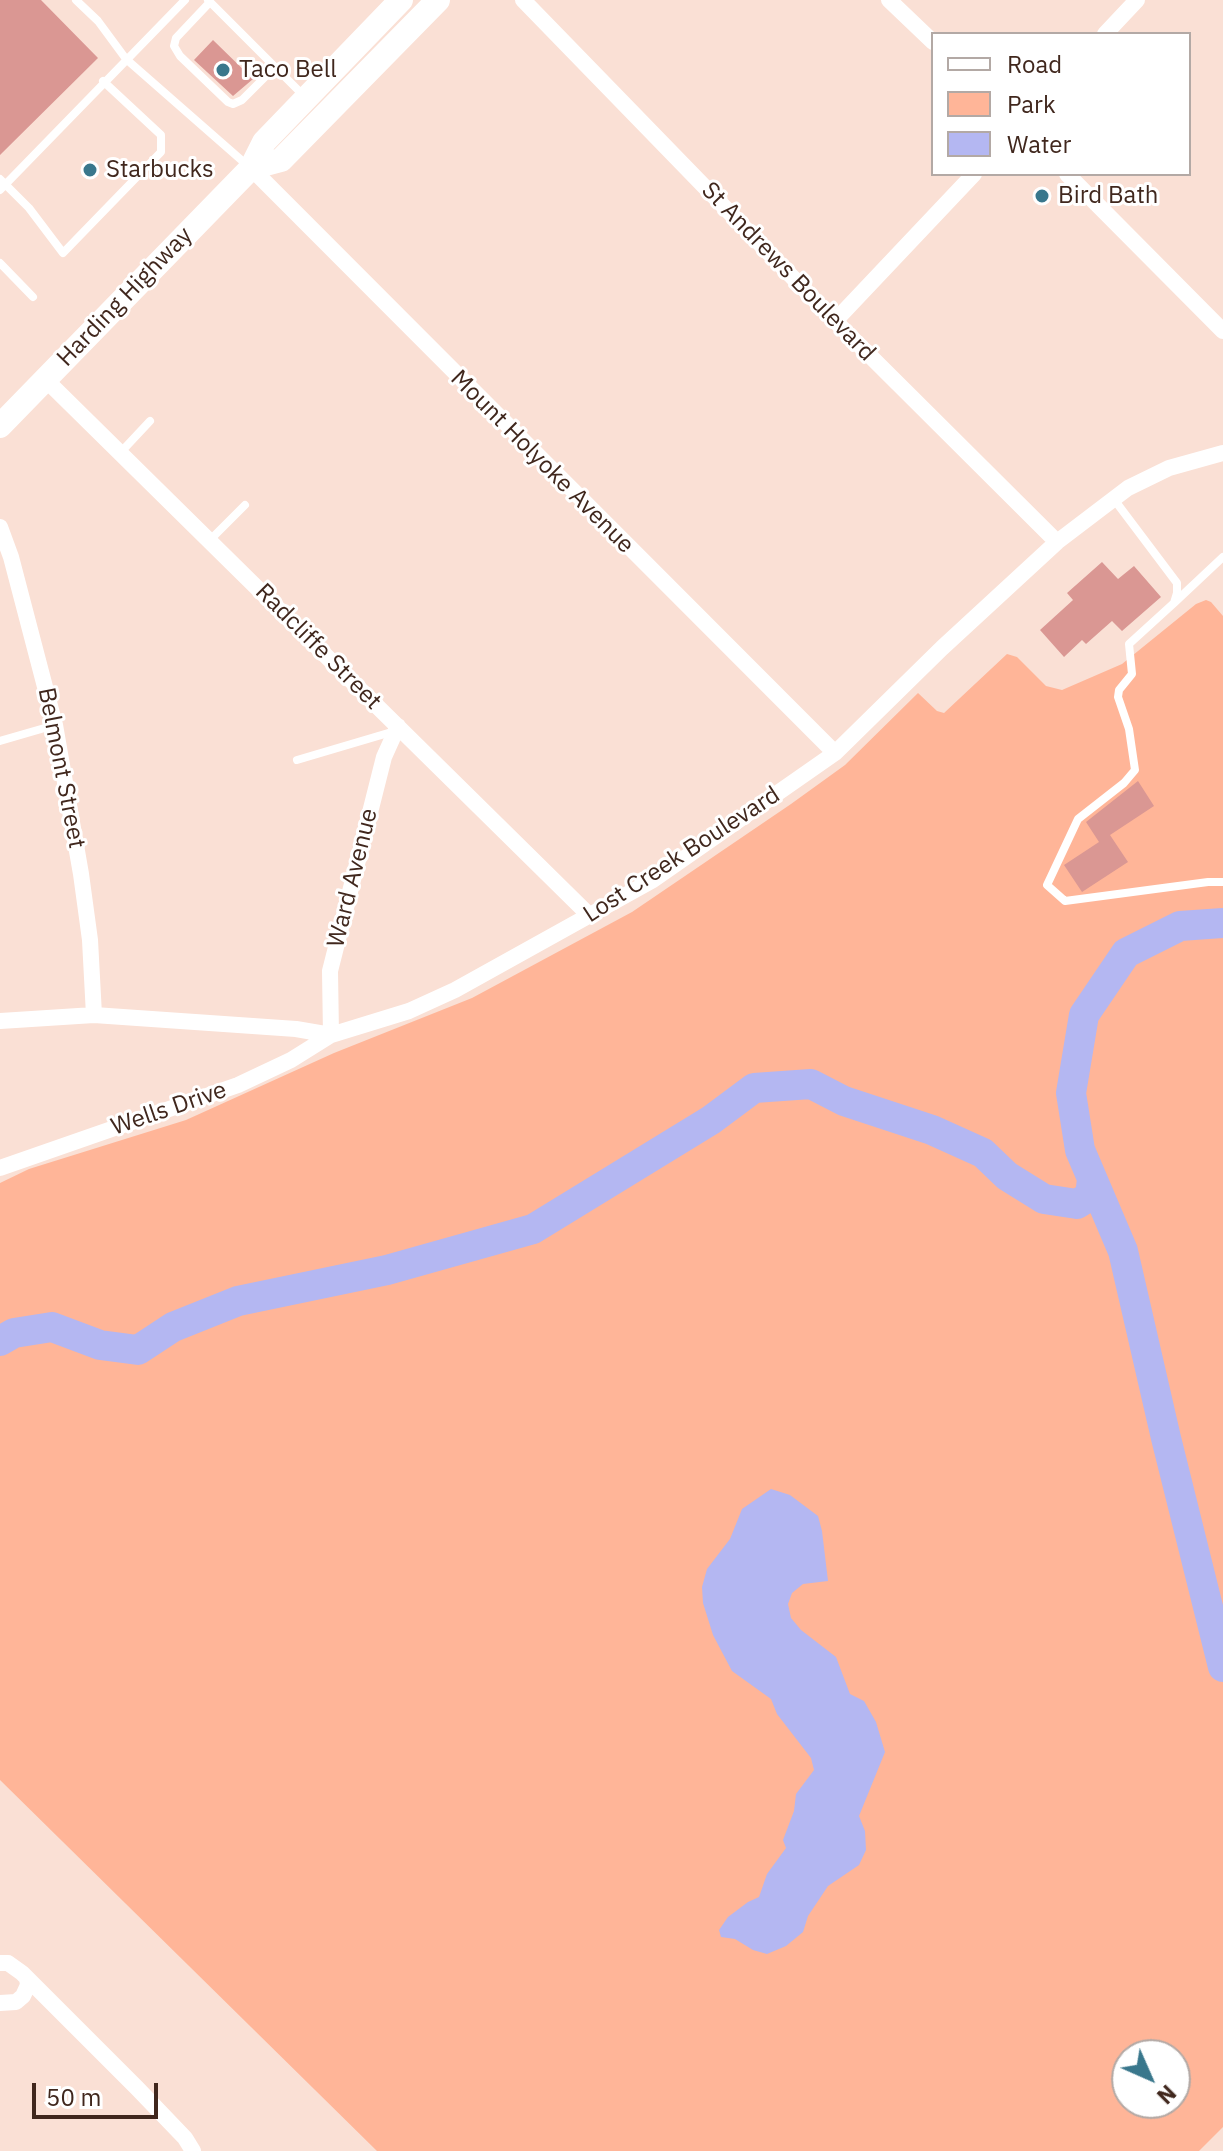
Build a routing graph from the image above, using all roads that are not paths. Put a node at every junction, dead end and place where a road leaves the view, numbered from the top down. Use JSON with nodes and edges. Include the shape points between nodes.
{"nodes":[{"id":1,"x":76,"y":0,"type":"edge"},
{"id":2,"x":185,"y":0,"type":"edge"},
{"id":3,"x":401,"y":0,"type":"edge"},
{"id":4,"x":438,"y":0,"type":"edge"},
{"id":5,"x":523,"y":0,"type":"edge"},
{"id":6,"x":889,"y":0,"type":"edge"},
{"id":7,"x":1137,"y":0,"type":"edge"},
{"id":8,"x":209,"y":1,"type":"edge"},
{"id":9,"x":1107,"y":32,"type":"edge"},
{"id":10,"x":931,"y":40,"type":"edge"},
{"id":11,"x":126,"y":59,"type":"junction"},
{"id":12,"x":275,"y":67,"type":"junction"},
{"id":13,"x":103,"y":81,"type":"junction"},
{"id":14,"x":305,"y":97,"type":"junction"},
{"id":15,"x":251,"y":168,"type":"junction"},
{"id":16,"x":972,"y":176,"type":"edge"},
{"id":17,"x":1069,"y":176,"type":"edge"},
{"id":18,"x":2,"y":184,"type":"edge"},
{"id":19,"x":0,"y":263,"type":"edge"},
{"id":20,"x":33,"y":297,"type":"dead end"},
{"id":21,"x":835,"y":321,"type":"junction"},
{"id":22,"x":1223,"y":331,"type":"edge"},
{"id":23,"x":45,"y":379,"type":"junction"},
{"id":24,"x":150,"y":421,"type":"dead end"},
{"id":25,"x":0,"y":426,"type":"edge"},
{"id":26,"x":121,"y":452,"type":"junction"},
{"id":27,"x":1223,"y":453,"type":"edge"},
{"id":28,"x":1113,"y":498,"type":"junction"},
{"id":29,"x":245,"y":505,"type":"dead end"},
{"id":30,"x":0,"y":527,"type":"edge"},
{"id":31,"x":210,"y":540,"type":"junction"},
{"id":32,"x":1057,"y":542,"type":"junction"},
{"id":33,"x":1223,"y":557,"type":"edge"},
{"id":34,"x":1174,"y":603,"type":"junction"},
{"id":35,"x":55,"y":725,"type":"junction"},
{"id":36,"x":397,"y":729,"type":"junction"},
{"id":37,"x":0,"y":741,"type":"edge"},
{"id":38,"x":835,"y":753,"type":"junction"},
{"id":39,"x":297,"y":760,"type":"dead end"},
{"id":40,"x":1223,"y":882,"type":"edge"},
{"id":41,"x":590,"y":916,"type":"junction"},
{"id":42,"x":94,"y":1015,"type":"junction"},
{"id":43,"x":0,"y":1021,"type":"edge"},
{"id":44,"x":331,"y":1035,"type":"junction"},
{"id":45,"x":0,"y":1168,"type":"edge"},
{"id":46,"x":0,"y":1963,"type":"edge"},
{"id":47,"x":27,"y":1978,"type":"junction"},
{"id":48,"x":0,"y":2003,"type":"edge"},
{"id":49,"x":193,"y":2151,"type":"edge"}],
"edges":[{"from":1,"to":11,"type":"lane"},
{"from":2,"to":11,"type":"lane"},
{"from":3,"to":14,"type":"main road","name":"Harding Highway"},
{"from":4,"to":15,"type":"main road","name":"Harding Highway","via":[[281,160]]},
{"from":5,"to":21,"type":"street","name":"St Andrews Boulevard"},
{"from":6,"to":10,"type":"street"},
{"from":7,"to":9,"type":"street"},
{"from":8,"to":12,"type":"lane"},
{"from":8,"to":12,"type":"lane","via":[[176,38],[180,56],[233,104]]},
{"from":11,"to":13,"type":"lane"},
{"from":11,"to":15,"type":"lane"},
{"from":12,"to":14,"type":"lane"},
{"from":13,"to":18,"type":"lane"},
{"from":13,"to":18,"type":"lane","via":[[161,135],[161,152],[151,166],[63,253],[29,208]]},
{"from":14,"to":15,"type":"main road","name":"Harding Highway","via":[[264,142]]},
{"from":15,"to":23,"type":"main road","name":"Harding Highway"},
{"from":15,"to":38,"type":"street","name":"Mount Holyoke Avenue"},
{"from":16,"to":21,"type":"street"},
{"from":17,"to":22,"type":"street"},
{"from":19,"to":20,"type":"lane"},
{"from":21,"to":32,"type":"street","name":"St Andrews Boulevard"},
{"from":23,"to":25,"type":"main road","name":"Harding Highway"},
{"from":23,"to":26,"type":"street","name":"Radcliffe Street"},
{"from":24,"to":26,"type":"lane"},
{"from":26,"to":31,"type":"street","name":"Radcliffe Street"},
{"from":27,"to":28,"type":"street","name":"Lost Creek Boulevard","via":[[1169,468]]},
{"from":28,"to":32,"type":"street","name":"Lost Creek Boulevard"},
{"from":28,"to":34,"type":"lane","via":[[1177,583]]},
{"from":29,"to":31,"type":"lane"},
{"from":30,"to":35,"type":"street","name":"Belmont Street"},
{"from":31,"to":36,"type":"street","name":"Radcliffe Street"},
{"from":32,"to":38,"type":"street","name":"Lost Creek Boulevard"},
{"from":33,"to":34,"type":"lane"},
{"from":34,"to":40,"type":"lane","via":[[1129,644],[1132,674],[1118,697],[1135,770],[1078,819],[1047,885],[1065,901]]},
{"from":35,"to":37,"type":"lane"},
{"from":35,"to":42,"type":"street","name":"Belmont Street","via":[[85,900]]},
{"from":36,"to":39,"type":"lane"},
{"from":36,"to":41,"type":"street","name":"Radcliffe Street"},
{"from":36,"to":44,"type":"street","name":"Ward Avenue","via":[[384,757],[330,971]]},
{"from":38,"to":41,"type":"street","name":"Lost Creek Boulevard","via":[[653,880]]},
{"from":41,"to":44,"type":"street","name":"Lost Creek Boulevard","via":[[455,990],[376,1023]]},
{"from":42,"to":43,"type":"street","name":"Lost Creek Boulevard"},
{"from":42,"to":44,"type":"street","name":"Lost Creek Boulevard"},
{"from":44,"to":45,"type":"street","name":"Wells Drive","via":[[238,1085]]},
{"from":46,"to":47,"type":"street"},
{"from":47,"to":48,"type":"street","via":[[23,1996]]},
{"from":47,"to":49,"type":"street"}]}
